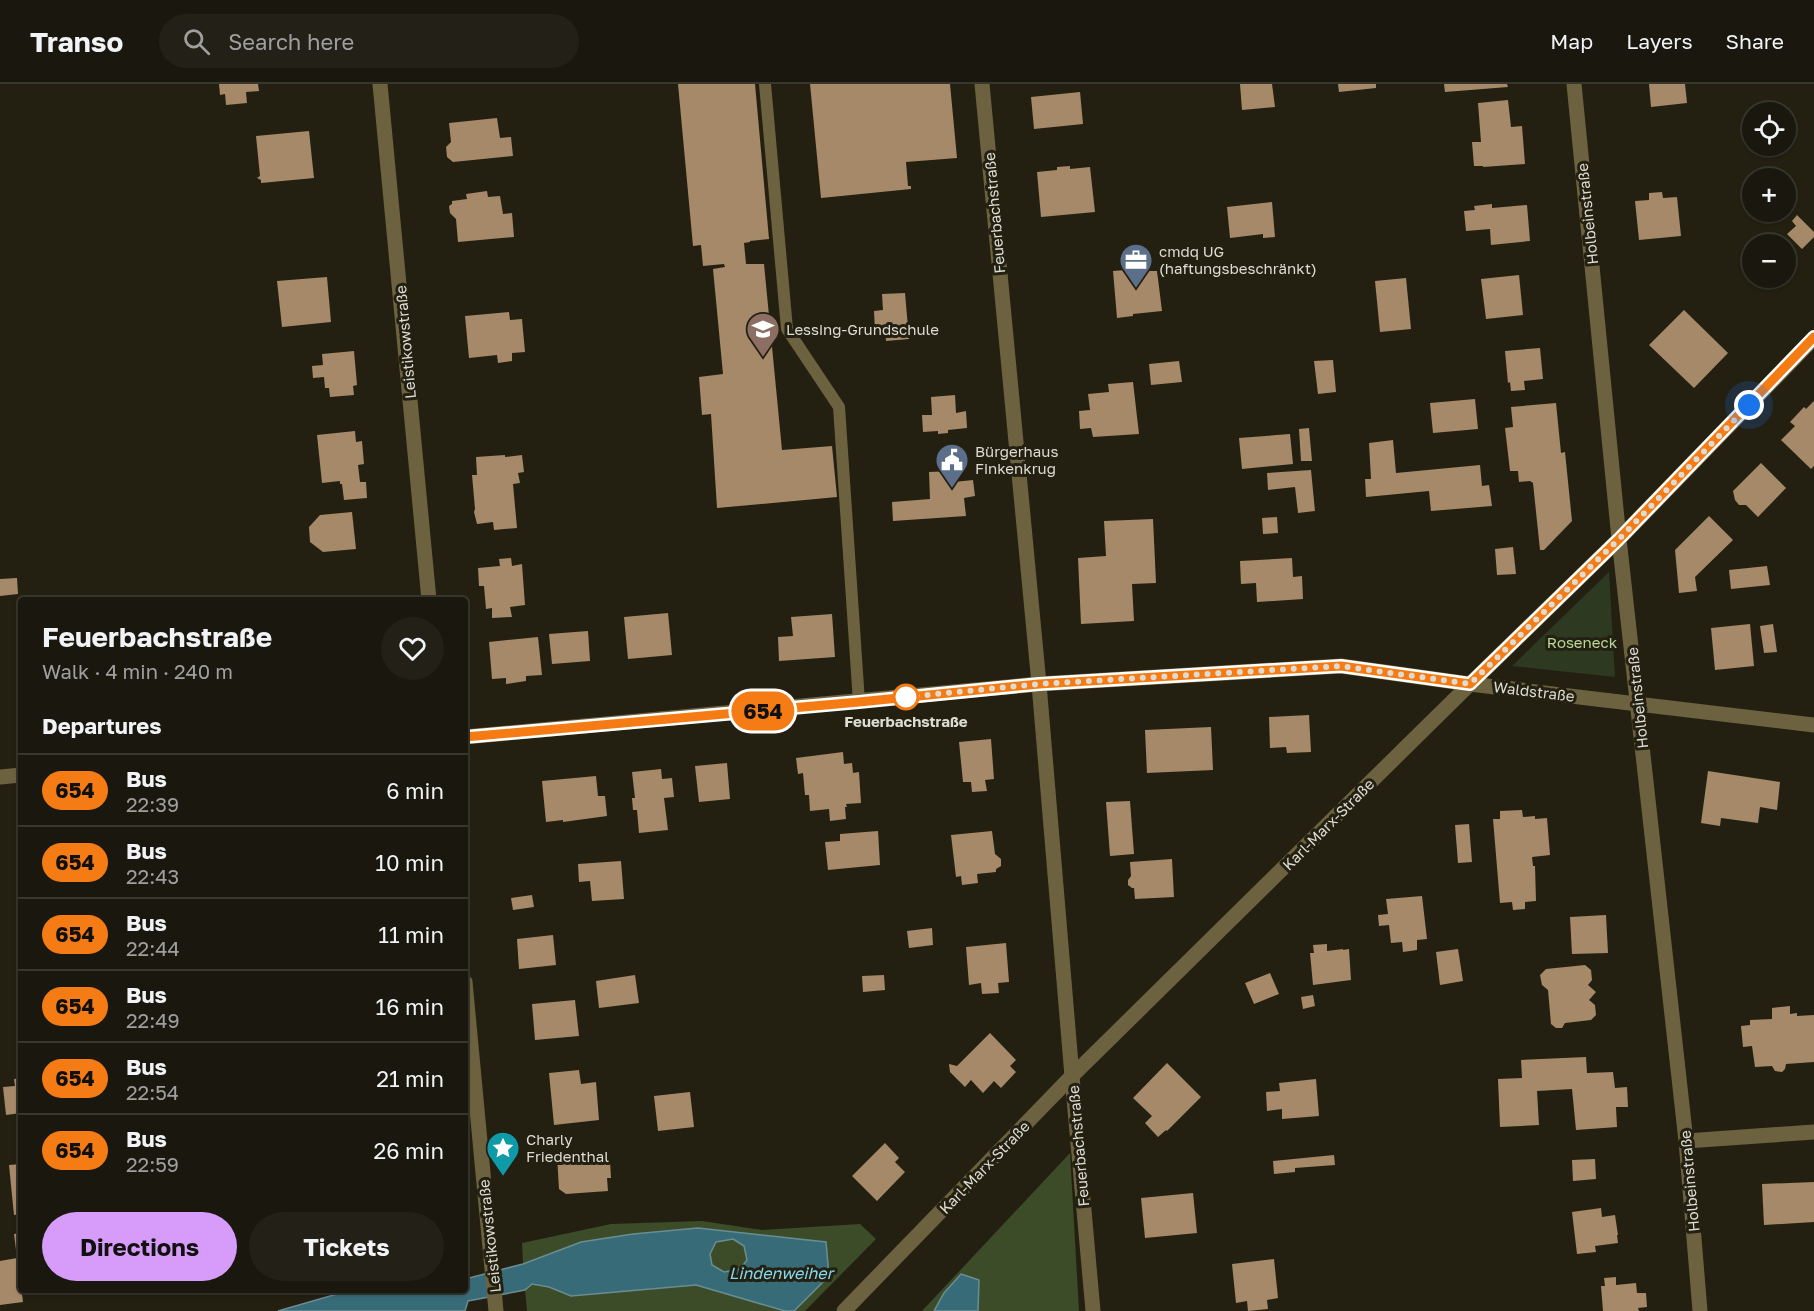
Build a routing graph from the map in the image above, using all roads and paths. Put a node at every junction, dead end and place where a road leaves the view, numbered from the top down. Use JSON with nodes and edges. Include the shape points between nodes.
{"nodes":[{"id":1,"x":380,"y":84,"type":"edge"},
{"id":2,"x":765,"y":84,"type":"edge"},
{"id":3,"x":982,"y":84,"type":"edge"},
{"id":4,"x":1574,"y":84,"type":"edge"},
{"id":5,"x":1814,"y":338,"type":"edge"},
{"id":6,"x":1619,"y":539,"type":"junction"},
{"id":7,"x":429,"y":597,"type":"edge"},
{"id":8,"x":1039,"y":684,"type":"junction"},
{"id":9,"x":1470,"y":684,"type":"junction"},
{"id":10,"x":859,"y":702,"type":"junction"},
{"id":11,"x":1637,"y":704,"type":"junction"},
{"id":12,"x":1814,"y":725,"type":"edge"},
{"id":13,"x":468,"y":737,"type":"edge"},
{"id":14,"x":18,"y":775,"type":"edge"},
{"id":15,"x":0,"y":777,"type":"edge"},
{"id":16,"x":468,"y":1013,"type":"edge"},
{"id":17,"x":1072,"y":1076,"type":"junction"},
{"id":18,"x":1814,"y":1132,"type":"edge"},
{"id":19,"x":1686,"y":1141,"type":"junction"},
{"id":20,"x":496,"y":1308,"type":"edge"},
{"id":21,"x":844,"y":1311,"type":"edge"},
{"id":22,"x":1094,"y":1311,"type":"edge"},
{"id":23,"x":1700,"y":1311,"type":"edge"}],
"edges":[{"from":1,"to":7,"type":"street","name":"Leistikowstraße"},
{"from":2,"to":10,"type":"lane","via":[[787,329],[838,407]]},
{"from":3,"to":8,"type":"street","name":"Feuerbachstraße"},
{"from":4,"to":6,"type":"street","name":"Holbeinstraße"},
{"from":5,"to":6,"type":"street","name":"Karl-Marx-Straße"},
{"from":6,"to":9,"type":"street","name":"Karl-Marx-Straße"},
{"from":6,"to":11,"type":"street","name":"Holbeinstraße"},
{"from":8,"to":9,"type":"street","name":"Waldstraße","via":[[1341,666]]},
{"from":8,"to":10,"type":"street","name":"Waldstraße"},
{"from":8,"to":17,"type":"street","name":"Feuerbachstraße"},
{"from":9,"to":11,"type":"street","name":"Waldstraße"},
{"from":9,"to":17,"type":"street","name":"Karl-Marx-Straße"},
{"from":10,"to":13,"type":"street","name":"Waldstraße"},
{"from":11,"to":12,"type":"street","name":"Waldstraße"},
{"from":11,"to":19,"type":"street","name":"Holbeinstraße"},
{"from":14,"to":15,"type":"street"},
{"from":16,"to":20,"type":"street","name":"Leistikowstraße"},
{"from":17,"to":21,"type":"street","name":"Karl-Marx-Straße"},
{"from":17,"to":22,"type":"street","name":"Feuerbachstraße"},
{"from":18,"to":19,"type":"street"},
{"from":19,"to":23,"type":"street","name":"Holbeinstraße"}]}
